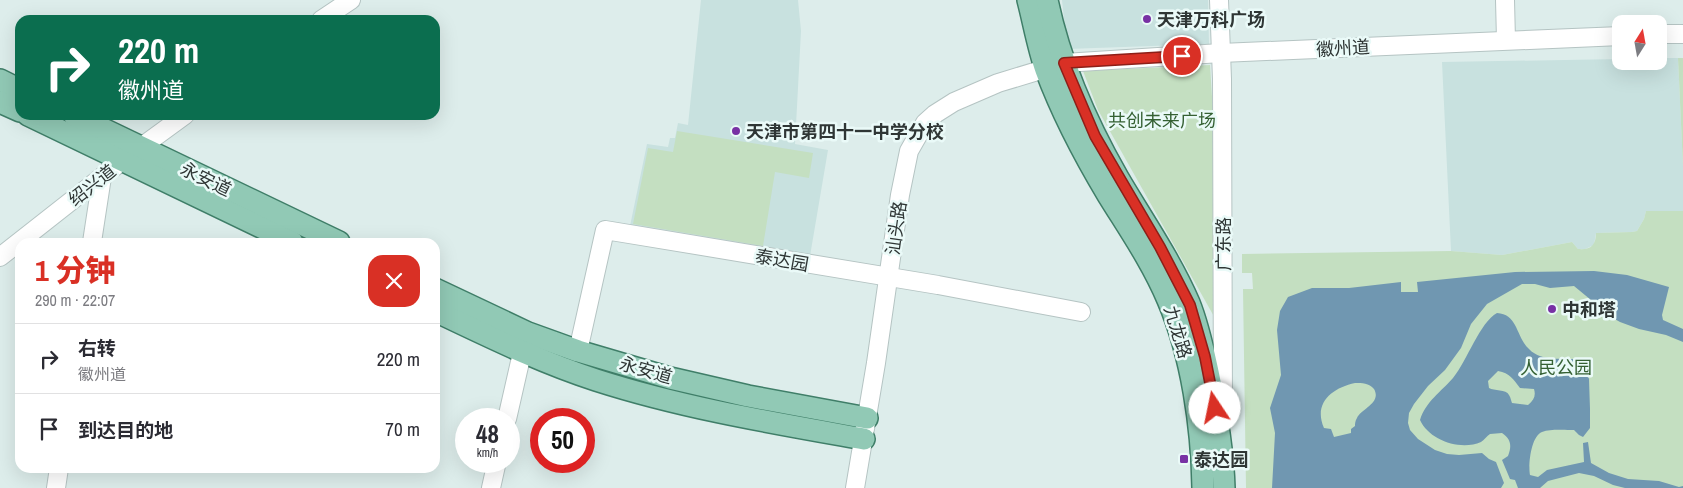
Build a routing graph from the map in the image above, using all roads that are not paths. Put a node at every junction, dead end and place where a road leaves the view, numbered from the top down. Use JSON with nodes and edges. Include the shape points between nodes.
{"nodes":[{"id":1,"x":351,"y":0,"type":"edge"},
{"id":2,"x":1028,"y":0,"type":"edge"},
{"id":3,"x":1047,"y":0,"type":"edge"},
{"id":4,"x":1219,"y":0,"type":"edge"},
{"id":5,"x":1505,"y":0,"type":"edge"},
{"id":6,"x":328,"y":15,"type":"edge"},
{"id":7,"x":1668,"y":34,"type":"edge"},
{"id":8,"x":1683,"y":34,"type":"edge"},
{"id":9,"x":1612,"y":36,"type":"edge"},
{"id":10,"x":1506,"y":40,"type":"junction"},
{"id":11,"x":1221,"y":53,"type":"junction"},
{"id":12,"x":1055,"y":66,"type":"junction"},
{"id":13,"x":0,"y":80,"type":"edge"},
{"id":14,"x":15,"y":88,"type":"edge"},
{"id":15,"x":0,"y":102,"type":"edge"},
{"id":16,"x":15,"y":109,"type":"edge"},
{"id":17,"x":38,"y":120,"type":"edge"},
{"id":18,"x":84,"y":120,"type":"edge"},
{"id":19,"x":178,"y":120,"type":"edge"},
{"id":20,"x":141,"y":147,"type":"junction"},
{"id":21,"x":122,"y":161,"type":"junction"},
{"id":22,"x":102,"y":177,"type":"junction"},
{"id":23,"x":24,"y":238,"type":"edge"},
{"id":24,"x":93,"y":238,"type":"edge"},
{"id":25,"x":284,"y":238,"type":"edge"},
{"id":26,"x":331,"y":238,"type":"edge"},
{"id":27,"x":15,"y":245,"type":"edge"},
{"id":28,"x":0,"y":257,"type":"edge"},
{"id":29,"x":888,"y":278,"type":"junction"},
{"id":30,"x":440,"y":291,"type":"edge"},
{"id":31,"x":1081,"y":312,"type":"dead end"},
{"id":32,"x":440,"y":313,"type":"edge"},
{"id":33,"x":578,"y":351,"type":"junction"},
{"id":34,"x":522,"y":353,"type":"junction"},
{"id":35,"x":510,"y":408,"type":"edge"},
{"id":36,"x":865,"y":428,"type":"junction"},
{"id":37,"x":58,"y":473,"type":"edge"},
{"id":38,"x":494,"y":473,"type":"edge"},
{"id":39,"x":1224,"y":478,"type":"edge"},
{"id":40,"x":56,"y":488,"type":"edge"},
{"id":41,"x":491,"y":488,"type":"edge"},
{"id":42,"x":855,"y":488,"type":"edge"},
{"id":43,"x":1203,"y":488,"type":"edge"}],
"edges":[{"from":1,"to":6,"type":"street"},
{"from":2,"to":12,"type":"main road","name":"九龙路"},
{"from":3,"to":12,"type":"main road","name":"九龙路"},
{"from":4,"to":11,"type":"street","name":"广东路"},
{"from":5,"to":10,"type":"street"},
{"from":7,"to":8,"type":"street"},
{"from":9,"to":10,"type":"street","name":"徽州道"},
{"from":10,"to":11,"type":"street","name":"徽州道"},
{"from":11,"to":12,"type":"street","name":"徽州道"},
{"from":11,"to":39,"type":"street","name":"广东路"},
{"from":12,"to":29,"type":"street","name":"汕头路","via":[[998,83],[954,102],[925,123],[909,151]]},
{"from":12,"to":39,"type":"main road","name":"九龙路","via":[[1190,305],[1213,394]]},
{"from":12,"to":43,"type":"main road","name":"九龙路","via":[[1063,109],[1169,302],[1194,394]]},
{"from":13,"to":14,"type":"main road"},
{"from":15,"to":16,"type":"main road"},
{"from":17,"to":21,"type":"main road","name":"永安道"},
{"from":18,"to":20,"type":"main road","name":"永安道"},
{"from":19,"to":20,"type":"street","name":"绍兴道"},
{"from":20,"to":21,"type":"street","name":"绍兴道"},
{"from":20,"to":26,"type":"main road","name":"永安道"},
{"from":21,"to":22,"type":"street","name":"绍兴道"},
{"from":21,"to":25,"type":"main road","name":"永安道"},
{"from":22,"to":23,"type":"street","name":"绍兴道"},
{"from":22,"to":24,"type":"street"},
{"from":27,"to":28,"type":"street","name":"绍兴道"},
{"from":29,"to":31,"type":"street","name":"泰达园"},
{"from":29,"to":33,"type":"street","name":"泰达园","via":[[605,230]]},
{"from":29,"to":36,"type":"street","name":"汕头路"},
{"from":30,"to":33,"type":"main road","name":"永安道","via":[[528,333]]},
{"from":32,"to":34,"type":"main road","name":"永安道"},
{"from":33,"to":36,"type":"main road","name":"永安道"},
{"from":34,"to":35,"type":"street"},
{"from":34,"to":36,"type":"main road","name":"永安道","via":[[596,380],[673,402],[774,423]]},
{"from":36,"to":42,"type":"street","name":"汕头路"},
{"from":37,"to":40,"type":"street"},
{"from":38,"to":41,"type":"street"}]}
